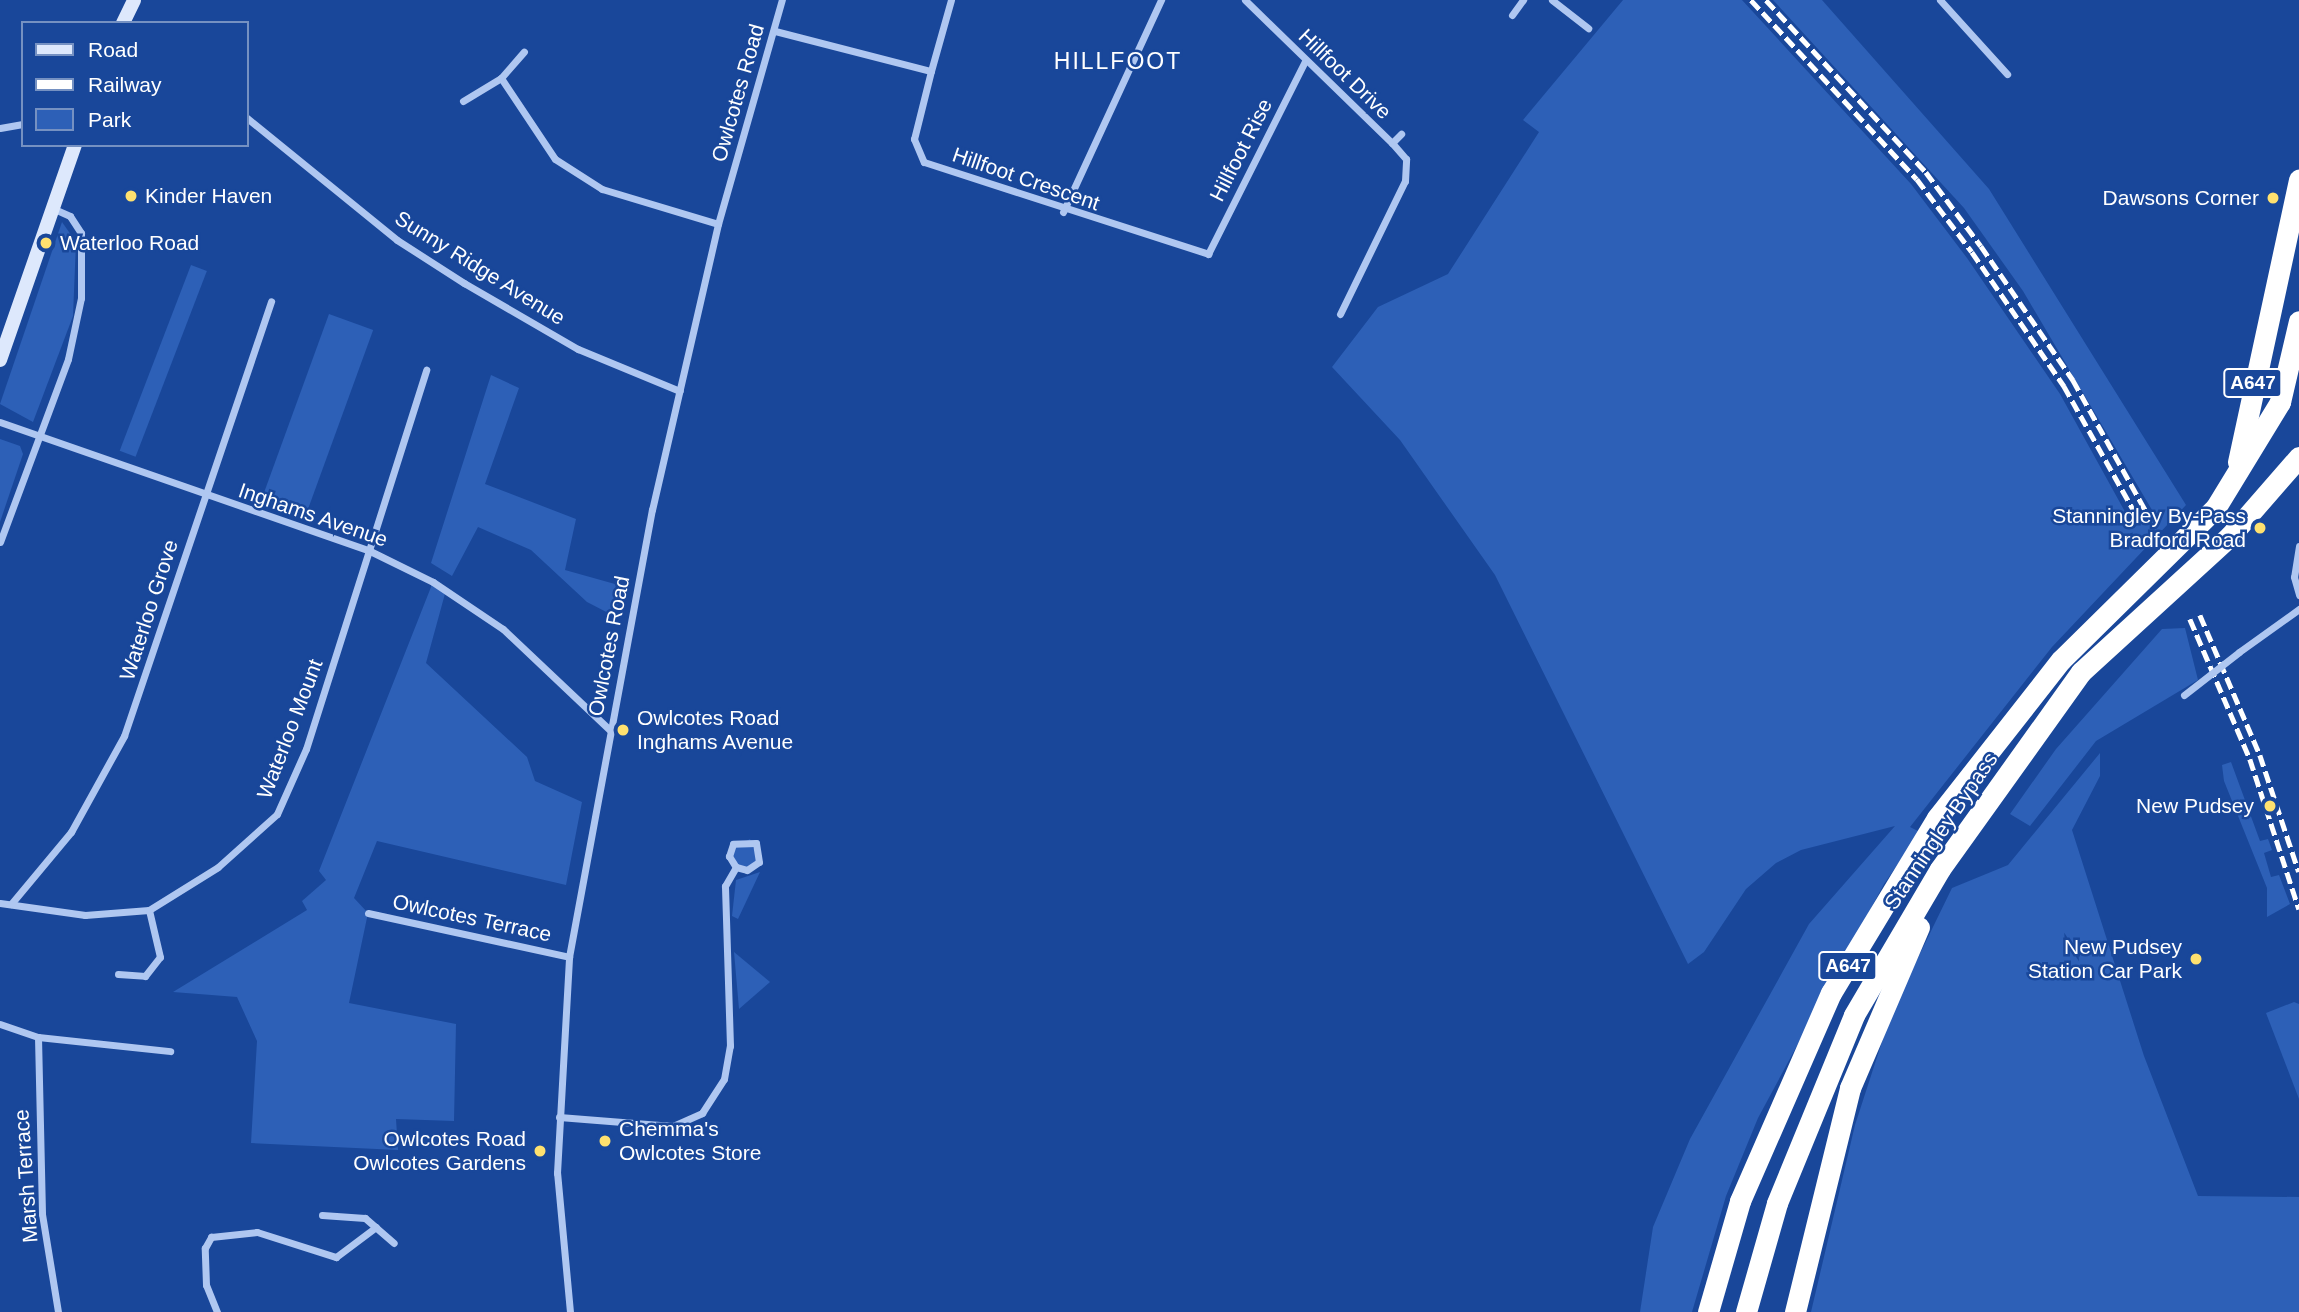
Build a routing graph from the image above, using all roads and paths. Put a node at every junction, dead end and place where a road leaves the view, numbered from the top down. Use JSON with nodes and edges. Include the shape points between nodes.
{"nodes":[{"id":1,"x":134,"y":0,"type":"edge"},
{"id":2,"x":782,"y":0,"type":"edge"},
{"id":3,"x":951,"y":0,"type":"edge"},
{"id":4,"x":1161,"y":0,"type":"edge"},
{"id":5,"x":1244,"y":0,"type":"edge"},
{"id":6,"x":1523,"y":0,"type":"edge"},
{"id":7,"x":1552,"y":0,"type":"edge"},
{"id":8,"x":1940,"y":0,"type":"edge"},
{"id":9,"x":1512,"y":15,"type":"dead end"},
{"id":10,"x":124,"y":21,"type":"edge"},
{"id":11,"x":1588,"y":28,"type":"dead end"},
{"id":12,"x":775,"y":31,"type":"junction"},
{"id":13,"x":524,"y":52,"type":"dead end"},
{"id":14,"x":1305,"y":61,"type":"junction"},
{"id":15,"x":931,"y":71,"type":"junction"},
{"id":16,"x":2007,"y":74,"type":"dead end"},
{"id":17,"x":501,"y":78,"type":"junction"},
{"id":18,"x":463,"y":101,"type":"dead end"},
{"id":19,"x":248,"y":119,"type":"edge"},
{"id":20,"x":21,"y":124,"type":"edge"},
{"id":21,"x":0,"y":128,"type":"edge"},
{"id":22,"x":1401,"y":134,"type":"dead end"},
{"id":23,"x":1392,"y":143,"type":"junction"},
{"id":24,"x":74,"y":147,"type":"edge"},
{"id":25,"x":2299,"y":180,"type":"edge"},
{"id":26,"x":51,"y":208,"type":"junction"},
{"id":27,"x":1063,"y":212,"type":"junction"},
{"id":28,"x":718,"y":224,"type":"junction"},
{"id":29,"x":1208,"y":254,"type":"joint"},
{"id":30,"x":2274,"y":292,"type":"junction"},
{"id":31,"x":271,"y":301,"type":"dead end"},
{"id":32,"x":1340,"y":314,"type":"dead end"},
{"id":33,"x":2299,"y":321,"type":"edge"},
{"id":34,"x":2296,"y":352,"type":"edge"},
{"id":35,"x":0,"y":360,"type":"edge"},
{"id":36,"x":426,"y":370,"type":"dead end"},
{"id":37,"x":680,"y":391,"type":"junction"},
{"id":38,"x":0,"y":422,"type":"edge"},
{"id":39,"x":38,"y":437,"type":"junction"},
{"id":40,"x":2296,"y":457,"type":"edge"},
{"id":41,"x":2236,"y":475,"type":"junction"},
{"id":42,"x":205,"y":497,"type":"junction"},
{"id":43,"x":0,"y":542,"type":"edge"},
{"id":44,"x":2299,"y":546,"type":"edge"},
{"id":45,"x":370,"y":551,"type":"junction"},
{"id":46,"x":2299,"y":595,"type":"edge"},
{"id":47,"x":2299,"y":610,"type":"edge"},
{"id":48,"x":2184,"y":695,"type":"dead end"},
{"id":49,"x":611,"y":731,"type":"junction"},
{"id":50,"x":2002,"y":783,"type":"junction"},
{"id":51,"x":736,"y":867,"type":"junction"},
{"id":52,"x":0,"y":903,"type":"edge"},
{"id":53,"x":11,"y":904,"type":"junction"},
{"id":54,"x":149,"y":911,"type":"junction"},
{"id":55,"x":368,"y":913,"type":"dead end"},
{"id":56,"x":569,"y":957,"type":"junction"},
{"id":57,"x":118,"y":974,"type":"dead end"},
{"id":58,"x":0,"y":1024,"type":"edge"},
{"id":59,"x":38,"y":1037,"type":"junction"},
{"id":60,"x":170,"y":1051,"type":"dead end"},
{"id":61,"x":559,"y":1117,"type":"junction"},
{"id":62,"x":322,"y":1214,"type":"dead end"},
{"id":63,"x":376,"y":1227,"type":"junction"},
{"id":64,"x":394,"y":1243,"type":"dead end"},
{"id":65,"x":58,"y":1312,"type":"edge"},
{"id":66,"x":217,"y":1312,"type":"edge"},
{"id":67,"x":570,"y":1312,"type":"edge"},
{"id":68,"x":1708,"y":1312,"type":"edge"},
{"id":69,"x":1746,"y":1312,"type":"edge"},
{"id":70,"x":1795,"y":1312,"type":"edge"}],
"edges":[{"from":1,"to":10,"type":"main road"},
{"from":2,"to":12,"type":"street","name":"Owlcotes Road"},
{"from":3,"to":15,"type":"street"},
{"from":4,"to":27,"type":"street"},
{"from":5,"to":14,"type":"street","name":"Hillfoot Drive"},
{"from":6,"to":9,"type":"street"},
{"from":7,"to":11,"type":"street"},
{"from":8,"to":16,"type":"street"},
{"from":12,"to":15,"type":"street"},
{"from":12,"to":28,"type":"street","name":"Owlcotes Road"},
{"from":13,"to":17,"type":"street"},
{"from":14,"to":23,"type":"street","name":"Hillfoot Drive"},
{"from":14,"to":29,"type":"street","name":"Hillfoot Rise"},
{"from":15,"to":27,"type":"street","name":"Hillfoot Crescent","via":[[914,139],[924,162]]},
{"from":17,"to":18,"type":"street"},
{"from":17,"to":28,"type":"street","via":[[555,159],[602,189]]},
{"from":19,"to":37,"type":"street","name":"Sunny Ridge Avenue","via":[[397,240],[464,283],[578,349]]},
{"from":20,"to":21,"type":"street"},
{"from":22,"to":23,"type":"street","name":"Hillfoot Drive"},
{"from":23,"to":32,"type":"street","name":"Hillfoot Drive","via":[[1406,159],[1405,181]]},
{"from":24,"to":26,"type":"main road"},
{"from":25,"to":30,"type":"highway","number":"A647"},
{"from":26,"to":35,"type":"main road"},
{"from":26,"to":39,"type":"street","via":[[70,216],[81,233],[81,298],[68,359]]},
{"from":27,"to":29,"type":"street","name":"Hillfoot Crescent"},
{"from":28,"to":37,"type":"street","name":"Owlcotes Road"},
{"from":30,"to":34,"type":"highway","via":[[2277,320]]},
{"from":30,"to":41,"type":"highway","number":"A647"},
{"from":31,"to":42,"type":"street","name":"Waterloo Grove"},
{"from":33,"to":34,"type":"highway","name":"Stanningley Bypass"},
{"from":34,"to":41,"type":"highway","name":"Stanningley Bypass","via":[[2280,401]]},
{"from":36,"to":45,"type":"street","name":"Waterloo Mount"},
{"from":37,"to":49,"type":"street","name":"Owlcotes Road"},
{"from":38,"to":39,"type":"street","name":"Inghams Avenue"},
{"from":39,"to":42,"type":"street","name":"Inghams Avenue"},
{"from":39,"to":43,"type":"street"},
{"from":40,"to":50,"type":"highway","name":"Stanningley Bypass","number":"A647","via":[[2237,529],[2081,672]]},
{"from":41,"to":68,"type":"highway","name":"Stanningley Bypass","number":"A647","via":[[2184,542],[2061,660],[1937,818],[1831,993],[1740,1201]]},
{"from":42,"to":45,"type":"street","name":"Inghams Avenue"},
{"from":42,"to":53,"type":"street","name":"Waterloo Grove","via":[[124,736],[71,832]]},
{"from":44,"to":46,"type":"street","via":[[2294,577]]},
{"from":45,"to":49,"type":"street","name":"Inghams Avenue","via":[[433,582],[503,629]]},
{"from":45,"to":54,"type":"street","name":"Waterloo Mount","via":[[306,749],[277,814],[218,867]]},
{"from":47,"to":48,"type":"street","bridge":true},
{"from":49,"to":56,"type":"street","name":"Owlcotes Road"},
{"from":50,"to":69,"type":"highway","name":"Stanningley Bypass","number":"A647","via":[[1940,869],[1854,1015],[1777,1203]]},
{"from":50,"to":70,"type":"highway","via":[[1916,933],[1850,1088]]},
{"from":51,"to":51,"type":"street","via":[[729,856],[733,844],[756,843],[759,862],[747,870]]},
{"from":51,"to":61,"type":"street","via":[[725,886],[723,937],[730,1046],[724,1079],[702,1113],[673,1126]]},
{"from":52,"to":53,"type":"street","name":"Waterloo Mount"},
{"from":53,"to":54,"type":"street","name":"Waterloo Mount","via":[[85,915]]},
{"from":54,"to":57,"type":"street","via":[[160,957],[145,976]]},
{"from":55,"to":56,"type":"street","name":"Owlcotes Terrace"},
{"from":56,"to":61,"type":"street","name":"Owlcotes Road"},
{"from":58,"to":59,"type":"street"},
{"from":59,"to":60,"type":"street"},
{"from":59,"to":65,"type":"street","name":"Marsh Terrace","via":[[42,1214]]},
{"from":61,"to":67,"type":"street","name":"Owlcotes Road","via":[[558,1210]]},
{"from":62,"to":63,"type":"street","via":[[354,1214]]},
{"from":63,"to":64,"type":"street"},
{"from":63,"to":66,"type":"street","via":[[337,1257],[257,1232],[211,1237],[205,1248],[206,1285]]}]}
